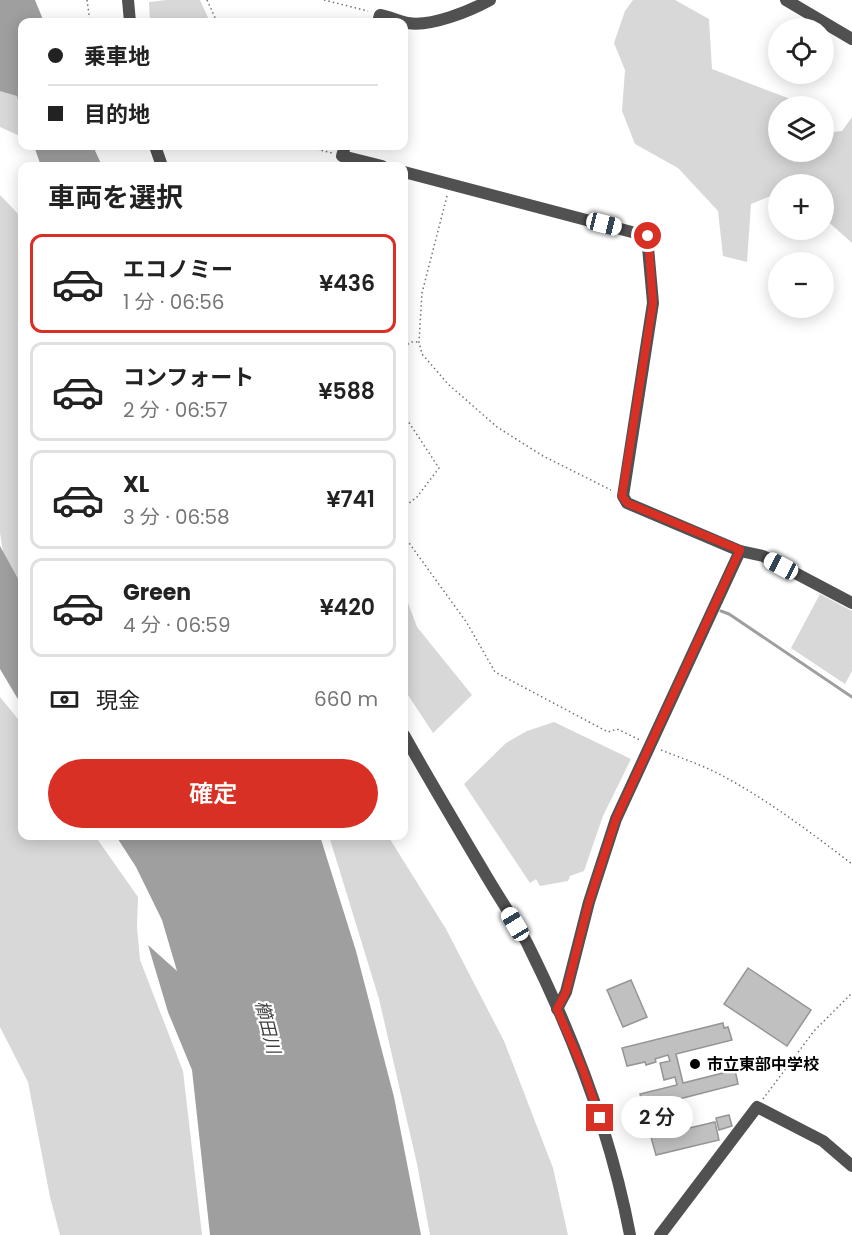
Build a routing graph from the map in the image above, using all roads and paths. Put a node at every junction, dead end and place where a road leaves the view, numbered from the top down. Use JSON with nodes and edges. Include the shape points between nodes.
{"nodes":[{"id":1,"x":87,"y":0,"type":"edge"},
{"id":2,"x":128,"y":0,"type":"edge"},
{"id":3,"x":207,"y":0,"type":"edge"},
{"id":4,"x":324,"y":0,"type":"edge"},
{"id":5,"x":490,"y":0,"type":"edge"},
{"id":6,"x":786,"y":0,"type":"edge"},
{"id":7,"x":89,"y":18,"type":"edge"},
{"id":8,"x":129,"y":18,"type":"edge"},
{"id":9,"x":215,"y":18,"type":"edge"},
{"id":10,"x":376,"y":18,"type":"edge"},
{"id":11,"x":408,"y":23,"type":"edge"},
{"id":12,"x":852,"y":39,"type":"edge"},
{"id":13,"x":344,"y":151,"type":"edge"},
{"id":14,"x":372,"y":162,"type":"edge"},
{"id":15,"x":408,"y":173,"type":"edge"},
{"id":16,"x":450,"y":184,"type":"junction"},
{"id":17,"x":419,"y":342,"type":"junction"},
{"id":18,"x":408,"y":344,"type":"edge"},
{"id":19,"x":408,"y":422,"type":"edge"},
{"id":20,"x":622,"y":496,"type":"junction"},
{"id":21,"x":408,"y":504,"type":"edge"},
{"id":22,"x":408,"y":542,"type":"edge"},
{"id":23,"x":740,"y":550,"type":"junction"},
{"id":24,"x":852,"y":603,"type":"edge"},
{"id":25,"x":408,"y":742,"type":"edge"},
{"id":26,"x":651,"y":745,"type":"junction"},
{"id":27,"x":852,"y":864,"type":"edge"},
{"id":28,"x":852,"y":993,"type":"edge"},
{"id":29,"x":557,"y":1009,"type":"junction"},
{"id":30,"x":757,"y":1107,"type":"junction"},
{"id":31,"x":852,"y":1166,"type":"edge"},
{"id":32,"x":630,"y":1235,"type":"edge"},
{"id":33,"x":660,"y":1235,"type":"edge"}],
"edges":[{"from":1,"to":7,"type":"path"},
{"from":2,"to":8,"type":"street"},
{"from":3,"to":9,"type":"path"},
{"from":4,"to":10,"type":"path"},
{"from":5,"to":11,"type":"street","via":[[451,16]]},
{"from":6,"to":12,"type":"street"},
{"from":13,"to":14,"type":"street"},
{"from":15,"to":16,"type":"street"},
{"from":16,"to":17,"type":"path","via":[[422,293]]},
{"from":16,"to":20,"type":"street","via":[[648,236],[653,303]]},
{"from":17,"to":18,"type":"path"},
{"from":17,"to":20,"type":"path","via":[[422,354],[448,384],[497,427],[543,456]]},
{"from":19,"to":21,"type":"path","via":[[439,468]]},
{"from":20,"to":23,"type":"street","via":[[627,503]]},
{"from":22,"to":26,"type":"path","via":[[467,623],[495,672],[608,732],[617,729]]},
{"from":23,"to":24,"type":"street","via":[[763,556]]},
{"from":23,"to":26,"type":"street"},
{"from":25,"to":29,"type":"street","via":[[526,942]]},
{"from":26,"to":27,"type":"path","via":[[742,787]]},
{"from":26,"to":29,"type":"street","via":[[616,819],[566,992]]},
{"from":28,"to":30,"type":"path","via":[[814,1031]]},
{"from":29,"to":32,"type":"street","via":[[600,1118]]},
{"from":30,"to":31,"type":"street","via":[[823,1141]]},
{"from":30,"to":33,"type":"street"}]}
